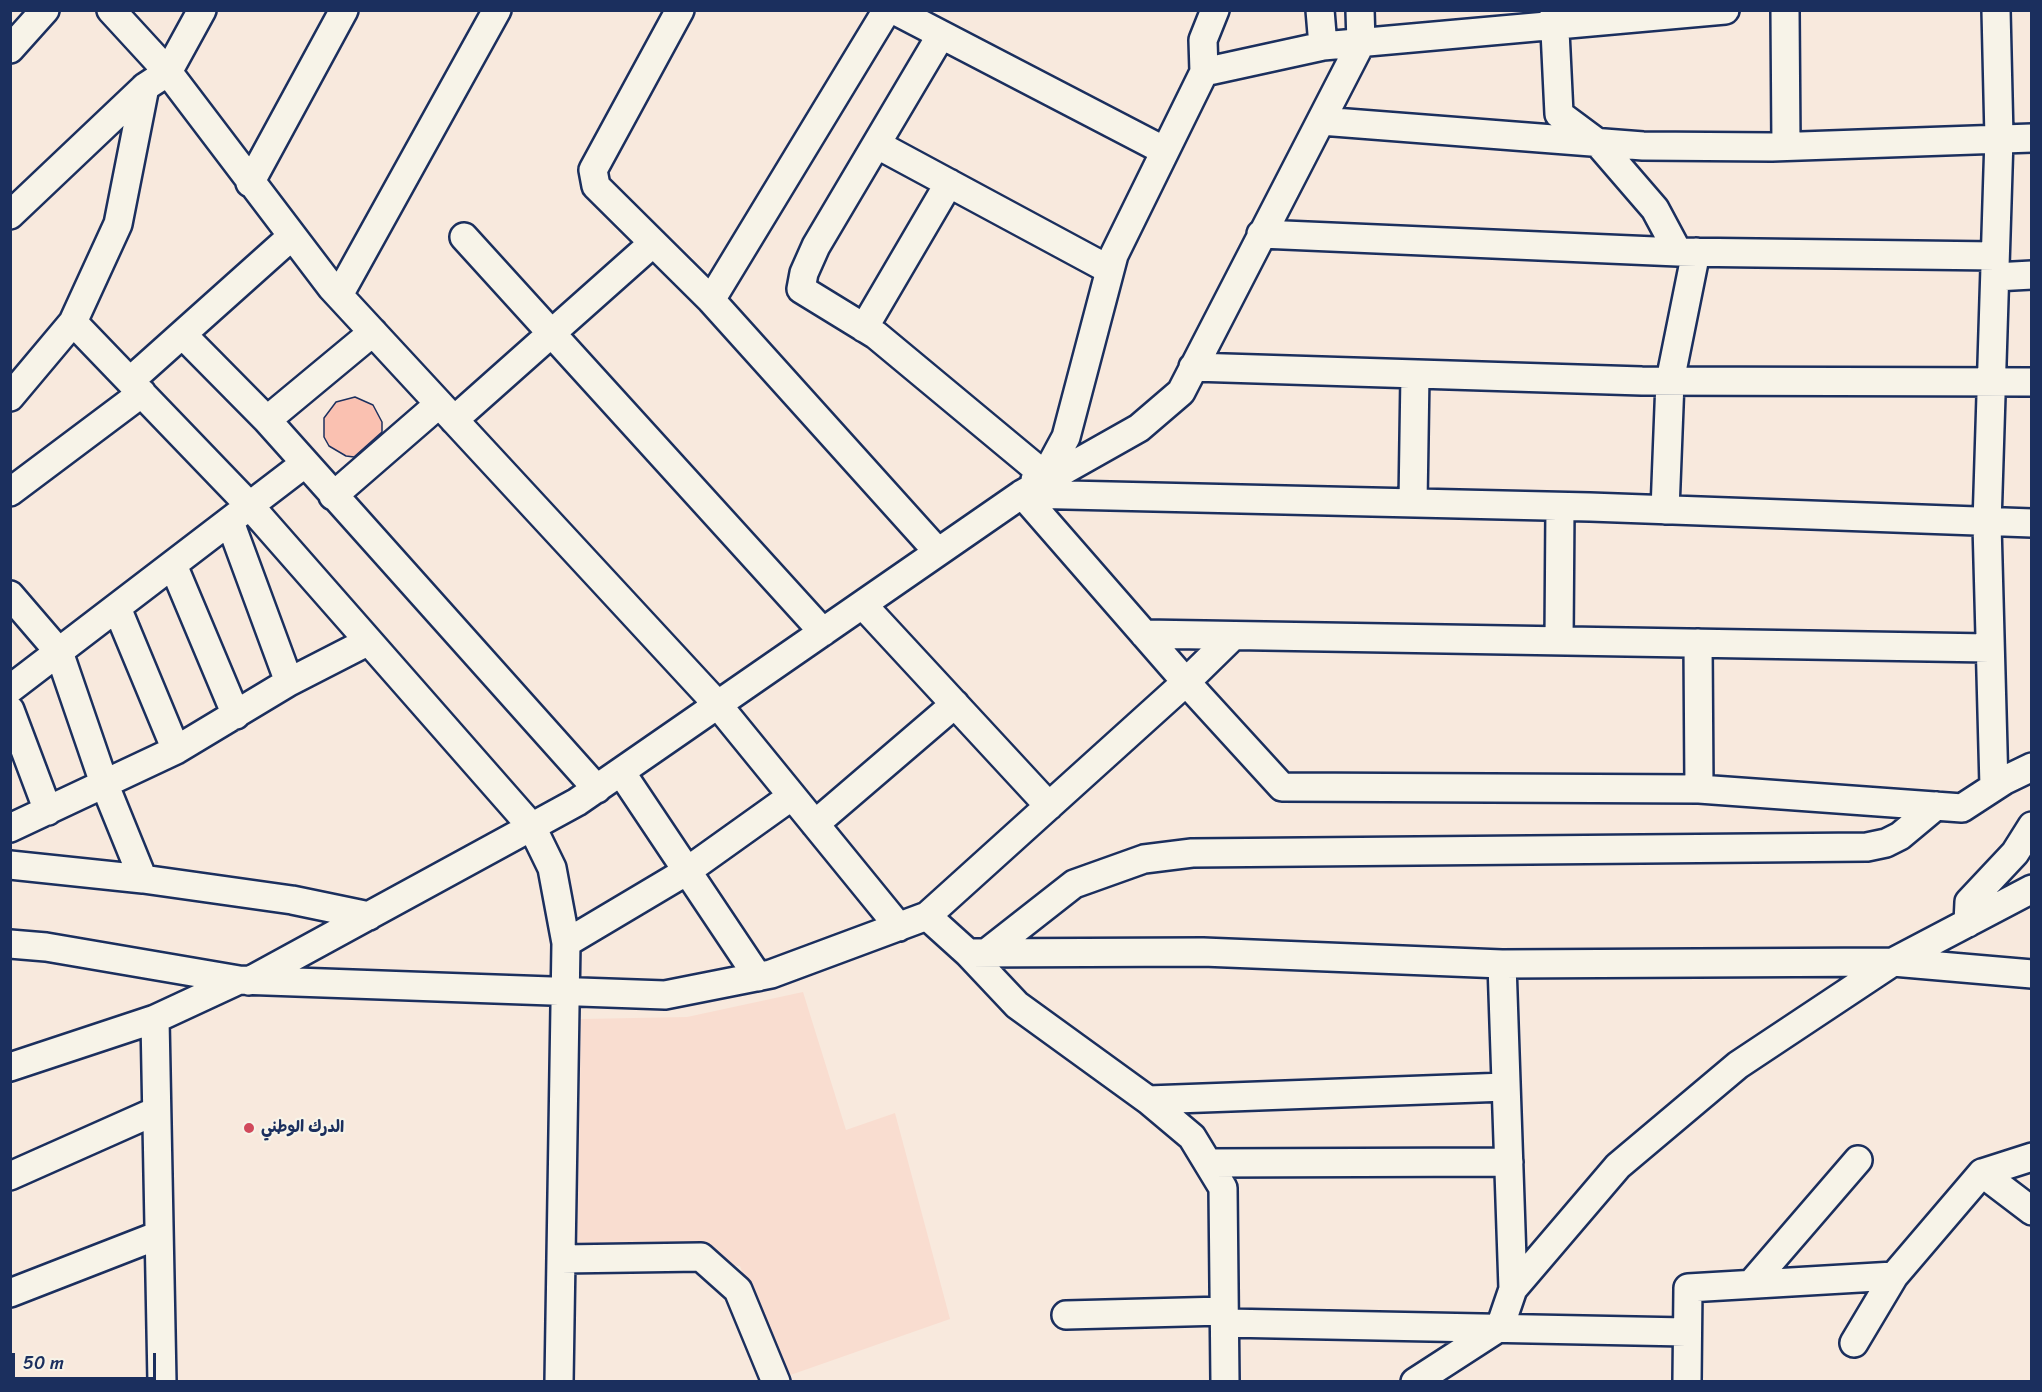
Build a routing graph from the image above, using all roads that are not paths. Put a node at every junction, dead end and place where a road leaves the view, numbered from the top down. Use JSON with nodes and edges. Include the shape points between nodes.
{"nodes":[{"id":1,"x":45,"y":10,"type":"edge"},
{"id":2,"x":111,"y":10,"type":"edge"},
{"id":3,"x":202,"y":10,"type":"edge"},
{"id":4,"x":344,"y":10,"type":"edge"},
{"id":5,"x":497,"y":10,"type":"edge"},
{"id":6,"x":680,"y":10,"type":"edge"},
{"id":7,"x":887,"y":10,"type":"edge"},
{"id":8,"x":894,"y":10,"type":"edge"},
{"id":9,"x":1215,"y":10,"type":"edge"},
{"id":10,"x":1320,"y":10,"type":"edge"},
{"id":11,"x":1360,"y":10,"type":"edge"},
{"id":12,"x":1725,"y":10,"type":"edge"},
{"id":13,"x":1785,"y":10,"type":"edge"},
{"id":14,"x":1996,"y":10,"type":"edge"},
{"id":15,"x":1555,"y":18,"type":"edge"},
{"id":16,"x":941,"y":35,"type":"junction"},
{"id":17,"x":1360,"y":43,"type":"junction"},
{"id":18,"x":1323,"y":46,"type":"junction"},
{"id":19,"x":10,"y":49,"type":"edge"},
{"id":20,"x":168,"y":72,"type":"junction"},
{"id":21,"x":1204,"y":72,"type":"junction"},
{"id":22,"x":145,"y":87,"type":"junction"},
{"id":23,"x":1322,"y":121,"type":"junction"},
{"id":24,"x":1999,"y":138,"type":"junction"},
{"id":25,"x":2031,"y":138,"type":"edge"},
{"id":26,"x":1598,"y":143,"type":"junction"},
{"id":27,"x":878,"y":145,"type":"junction"},
{"id":28,"x":1786,"y":146,"type":"junction"},
{"id":29,"x":1165,"y":151,"type":"junction"},
{"id":30,"x":250,"y":183,"type":"junction"},
{"id":31,"x":950,"y":183,"type":"junction"},
{"id":32,"x":10,"y":214,"type":"edge"},
{"id":33,"x":1261,"y":234,"type":"junction"},
{"id":34,"x":292,"y":236,"type":"junction"},
{"id":35,"x":464,"y":237,"type":"dead end"},
{"id":36,"x":653,"y":243,"type":"junction"},
{"id":37,"x":1687,"y":252,"type":"junction"},
{"id":38,"x":1995,"y":266,"type":"junction"},
{"id":39,"x":1110,"y":270,"type":"junction"},
{"id":40,"x":2031,"y":275,"type":"edge"},
{"id":41,"x":339,"y":295,"type":"junction"},
{"id":42,"x":711,"y":300,"type":"junction"},
{"id":43,"x":73,"y":322,"type":"junction"},
{"id":44,"x":864,"y":328,"type":"junction"},
{"id":45,"x":373,"y":332,"type":"junction"},
{"id":46,"x":183,"y":335,"type":"junction"},
{"id":47,"x":553,"y":335,"type":"junction"},
{"id":48,"x":1193,"y":367,"type":"junction"},
{"id":49,"x":1415,"y":374,"type":"junction"},
{"id":50,"x":1671,"y":381,"type":"junction"},
{"id":51,"x":1992,"y":382,"type":"junction"},
{"id":52,"x":2031,"y":382,"type":"edge"},
{"id":53,"x":136,"y":387,"type":"junction"},
{"id":54,"x":10,"y":396,"type":"edge"},
{"id":55,"x":447,"y":412,"type":"junction"},
{"id":56,"x":267,"y":420,"type":"junction"},
{"id":57,"x":304,"y":464,"type":"junction"},
{"id":58,"x":1042,"y":473,"type":"junction"},
{"id":59,"x":10,"y":492,"type":"edge"},
{"id":60,"x":1022,"y":494,"type":"junction"},
{"id":61,"x":333,"y":496,"type":"junction"},
{"id":62,"x":1413,"y":503,"type":"junction"},
{"id":63,"x":1560,"y":507,"type":"junction"},
{"id":64,"x":1665,"y":510,"type":"junction"},
{"id":65,"x":240,"y":514,"type":"junction"},
{"id":66,"x":2031,"y":523,"type":"edge"},
{"id":67,"x":1987,"y":524,"type":"junction"},
{"id":68,"x":938,"y":552,"type":"junction"},
{"id":69,"x":173,"y":565,"type":"junction"},
{"id":70,"x":10,"y":595,"type":"edge"},
{"id":71,"x":863,"y":605,"type":"junction"},
{"id":72,"x":117,"y":608,"type":"junction"},
{"id":73,"x":823,"y":632,"type":"junction"},
{"id":74,"x":1144,"y":634,"type":"junction"},
{"id":75,"x":1233,"y":636,"type":"junction"},
{"id":76,"x":1559,"y":640,"type":"junction"},
{"id":77,"x":367,"y":642,"type":"junction"},
{"id":78,"x":1698,"y":643,"type":"junction"},
{"id":79,"x":1989,"y":648,"type":"junction"},
{"id":80,"x":59,"y":652,"type":"junction"},
{"id":81,"x":289,"y":682,"type":"junction"},
{"id":82,"x":1186,"y":682,"type":"junction"},
{"id":83,"x":10,"y":689,"type":"edge"},
{"id":84,"x":955,"y":704,"type":"junction"},
{"id":85,"x":718,"y":705,"type":"junction"},
{"id":86,"x":10,"y":710,"type":"edge"},
{"id":87,"x":236,"y":715,"type":"junction"},
{"id":88,"x":176,"y":750,"type":"junction"},
{"id":89,"x":2031,"y":767,"type":"edge"},
{"id":90,"x":621,"y":772,"type":"junction"},
{"id":91,"x":104,"y":783,"type":"junction"},
{"id":92,"x":1994,"y":787,"type":"junction"},
{"id":93,"x":597,"y":789,"type":"junction"},
{"id":94,"x":1699,"y":789,"type":"junction"},
{"id":95,"x":792,"y":796,"type":"junction"},
{"id":96,"x":1049,"y":806,"type":"junction"},
{"id":97,"x":1936,"y":806,"type":"junction"},
{"id":98,"x":48,"y":812,"type":"junction"},
{"id":99,"x":815,"y":824,"type":"junction"},
{"id":100,"x":2031,"y":826,"type":"edge"},
{"id":101,"x":532,"y":827,"type":"junction"},
{"id":102,"x":10,"y":828,"type":"edge"},
{"id":103,"x":10,"y":865,"type":"edge"},
{"id":104,"x":687,"y":871,"type":"junction"},
{"id":105,"x":143,"y":879,"type":"junction"},
{"id":106,"x":2031,"y":890,"type":"edge"},
{"id":107,"x":369,"y":916,"type":"junction"},
{"id":108,"x":927,"y":916,"type":"junction"},
{"id":109,"x":1968,"y":923,"type":"junction"},
{"id":110,"x":899,"y":927,"type":"junction"},
{"id":111,"x":566,"y":943,"type":"junction"},
{"id":112,"x":10,"y":944,"type":"edge"},
{"id":113,"x":977,"y":953,"type":"junction"},
{"id":114,"x":1893,"y":962,"type":"junction"},
{"id":115,"x":1502,"y":964,"type":"junction"},
{"id":116,"x":2031,"y":974,"type":"edge"},
{"id":117,"x":758,"y":977,"type":"junction"},
{"id":118,"x":244,"y":981,"type":"junction"},
{"id":119,"x":566,"y":993,"type":"junction"},
{"id":120,"x":155,"y":1019,"type":"junction"},
{"id":121,"x":10,"y":1067,"type":"edge"},
{"id":122,"x":1506,"y":1087,"type":"junction"},
{"id":123,"x":1148,"y":1100,"type":"junction"},
{"id":124,"x":156,"y":1111,"type":"junction"},
{"id":125,"x":2031,"y":1157,"type":"edge"},
{"id":126,"x":1858,"y":1160,"type":"dead end"},
{"id":127,"x":1509,"y":1162,"type":"junction"},
{"id":128,"x":1208,"y":1163,"type":"junction"},
{"id":129,"x":1982,"y":1173,"type":"junction"},
{"id":130,"x":10,"y":1176,"type":"edge"},
{"id":131,"x":2031,"y":1211,"type":"edge"},
{"id":132,"x":159,"y":1235,"type":"junction"},
{"id":133,"x":561,"y":1259,"type":"junction"},
{"id":134,"x":1894,"y":1276,"type":"junction"},
{"id":135,"x":1751,"y":1284,"type":"junction"},
{"id":136,"x":1513,"y":1289,"type":"junction"},
{"id":137,"x":10,"y":1293,"type":"edge"},
{"id":138,"x":1066,"y":1315,"type":"dead end"},
{"id":139,"x":1224,"y":1317,"type":"junction"},
{"id":140,"x":1500,"y":1327,"type":"junction"},
{"id":141,"x":1686,"y":1332,"type":"junction"},
{"id":142,"x":1854,"y":1343,"type":"dead end"},
{"id":143,"x":162,"y":1382,"type":"edge"},
{"id":144,"x":559,"y":1382,"type":"edge"},
{"id":145,"x":776,"y":1382,"type":"edge"},
{"id":146,"x":1225,"y":1382,"type":"edge"},
{"id":147,"x":1415,"y":1382,"type":"edge"},
{"id":148,"x":1687,"y":1382,"type":"edge"}],
"edges":[{"from":1,"to":19,"type":"street"},
{"from":2,"to":20,"type":"street"},
{"from":3,"to":20,"type":"street"},
{"from":4,"to":30,"type":"street"},
{"from":5,"to":41,"type":"street"},
{"from":6,"to":36,"type":"street","via":[[593,170],[596,186]]},
{"from":7,"to":42,"type":"street"},
{"from":8,"to":16,"type":"street"},
{"from":9,"to":21,"type":"street","via":[[1203,40]]},
{"from":10,"to":18,"type":"street"},
{"from":11,"to":17,"type":"street"},
{"from":12,"to":15,"type":"street"},
{"from":13,"to":28,"type":"street"},
{"from":14,"to":24,"type":"street"},
{"from":15,"to":17,"type":"street"},
{"from":15,"to":26,"type":"street","via":[[1559,114]]},
{"from":16,"to":27,"type":"street"},
{"from":16,"to":29,"type":"street"},
{"from":17,"to":18,"type":"street"},
{"from":17,"to":23,"type":"street"},
{"from":18,"to":21,"type":"street"},
{"from":20,"to":22,"type":"street"},
{"from":20,"to":30,"type":"street"},
{"from":21,"to":29,"type":"street"},
{"from":22,"to":32,"type":"street"},
{"from":22,"to":43,"type":"street","via":[[118,224]]},
{"from":23,"to":26,"type":"street"},
{"from":23,"to":33,"type":"street"},
{"from":24,"to":25,"type":"street"},
{"from":24,"to":28,"type":"street"},
{"from":24,"to":38,"type":"street"},
{"from":26,"to":28,"type":"street"},
{"from":26,"to":37,"type":"street"},
{"from":27,"to":31,"type":"street"},
{"from":27,"to":44,"type":"street","via":[[816,246],[801,290]]},
{"from":29,"to":39,"type":"street"},
{"from":30,"to":34,"type":"street"},
{"from":31,"to":39,"type":"street"},
{"from":31,"to":44,"type":"street"},
{"from":33,"to":37,"type":"street"},
{"from":33,"to":48,"type":"street"},
{"from":34,"to":41,"type":"street"},
{"from":34,"to":46,"type":"street"},
{"from":35,"to":47,"type":"street"},
{"from":36,"to":42,"type":"street"},
{"from":36,"to":47,"type":"street"},
{"from":37,"to":38,"type":"street"},
{"from":37,"to":50,"type":"street"},
{"from":38,"to":40,"type":"street"},
{"from":38,"to":51,"type":"street"},
{"from":39,"to":58,"type":"street","via":[[1066,437]]},
{"from":41,"to":45,"type":"street"},
{"from":42,"to":68,"type":"street"},
{"from":43,"to":53,"type":"street"},
{"from":43,"to":54,"type":"street"},
{"from":44,"to":58,"type":"street"},
{"from":45,"to":55,"type":"street"},
{"from":45,"to":56,"type":"street"},
{"from":46,"to":53,"type":"street"},
{"from":46,"to":56,"type":"street"},
{"from":47,"to":55,"type":"street"},
{"from":47,"to":73,"type":"street"},
{"from":48,"to":49,"type":"street"},
{"from":48,"to":60,"type":"street","via":[[1181,392],[1139,428]]},
{"from":49,"to":50,"type":"street"},
{"from":49,"to":62,"type":"street"},
{"from":50,"to":51,"type":"street"},
{"from":50,"to":64,"type":"street"},
{"from":51,"to":52,"type":"street"},
{"from":51,"to":67,"type":"street"},
{"from":53,"to":59,"type":"street"},
{"from":53,"to":65,"type":"street"},
{"from":55,"to":61,"type":"street"},
{"from":55,"to":85,"type":"street"},
{"from":56,"to":57,"type":"street"},
{"from":57,"to":61,"type":"street"},
{"from":57,"to":65,"type":"street"},
{"from":58,"to":60,"type":"street"},
{"from":60,"to":62,"type":"street"},
{"from":60,"to":68,"type":"street"},
{"from":60,"to":74,"type":"street"},
{"from":61,"to":93,"type":"street"},
{"from":62,"to":63,"type":"street"},
{"from":63,"to":64,"type":"street"},
{"from":63,"to":76,"type":"street"},
{"from":64,"to":67,"type":"street"},
{"from":65,"to":69,"type":"street"},
{"from":65,"to":77,"type":"street"},
{"from":65,"to":81,"type":"street"},
{"from":66,"to":67,"type":"street"},
{"from":67,"to":79,"type":"street"},
{"from":68,"to":71,"type":"street"},
{"from":69,"to":72,"type":"street"},
{"from":69,"to":87,"type":"street"},
{"from":70,"to":80,"type":"street"},
{"from":71,"to":73,"type":"street"},
{"from":71,"to":84,"type":"street"},
{"from":72,"to":80,"type":"street"},
{"from":72,"to":88,"type":"street"},
{"from":73,"to":85,"type":"street"},
{"from":74,"to":75,"type":"street"},
{"from":74,"to":82,"type":"street"},
{"from":75,"to":76,"type":"street"},
{"from":75,"to":82,"type":"street"},
{"from":76,"to":78,"type":"street"},
{"from":77,"to":81,"type":"street"},
{"from":77,"to":101,"type":"street"},
{"from":78,"to":79,"type":"street"},
{"from":78,"to":94,"type":"street"},
{"from":79,"to":92,"type":"street"},
{"from":80,"to":83,"type":"street"},
{"from":80,"to":91,"type":"street"},
{"from":81,"to":87,"type":"street"},
{"from":82,"to":94,"type":"street","via":[[1282,787]]},
{"from":82,"to":96,"type":"street"},
{"from":84,"to":96,"type":"street"},
{"from":84,"to":99,"type":"street"},
{"from":85,"to":90,"type":"street"},
{"from":85,"to":95,"type":"street"},
{"from":86,"to":98,"type":"street"},
{"from":87,"to":88,"type":"street"},
{"from":88,"to":91,"type":"street"},
{"from":89,"to":92,"type":"street"},
{"from":90,"to":93,"type":"street"},
{"from":90,"to":104,"type":"street"},
{"from":91,"to":98,"type":"street"},
{"from":91,"to":105,"type":"street"},
{"from":92,"to":97,"type":"street","via":[[1962,808]]},
{"from":93,"to":101,"type":"street"},
{"from":94,"to":97,"type":"street"},
{"from":95,"to":99,"type":"street"},
{"from":95,"to":104,"type":"street"},
{"from":96,"to":108,"type":"street"},
{"from":97,"to":113,"type":"street","via":[[1900,836],[1867,847],[1192,853],[1144,859],[1074,884]]},
{"from":98,"to":102,"type":"street"},
{"from":99,"to":110,"type":"street"},
{"from":100,"to":109,"type":"street","via":[[2015,853],[1969,902]]},
{"from":101,"to":107,"type":"street"},
{"from":101,"to":111,"type":"street","via":[[552,868]]},
{"from":103,"to":105,"type":"street"},
{"from":104,"to":111,"type":"street"},
{"from":104,"to":117,"type":"street"},
{"from":105,"to":107,"type":"street","via":[[292,900]]},
{"from":106,"to":109,"type":"street"},
{"from":107,"to":118,"type":"street"},
{"from":108,"to":110,"type":"street"},
{"from":108,"to":113,"type":"street"},
{"from":109,"to":114,"type":"street"},
{"from":110,"to":117,"type":"street"},
{"from":111,"to":119,"type":"street"},
{"from":112,"to":118,"type":"street"},
{"from":113,"to":115,"type":"street","via":[[1203,952]]},
{"from":113,"to":123,"type":"street","via":[[1017,1005]]},
{"from":114,"to":115,"type":"street"},
{"from":114,"to":116,"type":"street"},
{"from":114,"to":136,"type":"street","via":[[1738,1065],[1618,1166]]},
{"from":115,"to":122,"type":"street"},
{"from":117,"to":119,"type":"street","via":[[665,995]]},
{"from":118,"to":119,"type":"street"},
{"from":118,"to":120,"type":"street"},
{"from":119,"to":133,"type":"street"},
{"from":120,"to":121,"type":"street"},
{"from":120,"to":124,"type":"street"},
{"from":122,"to":123,"type":"street"},
{"from":122,"to":127,"type":"street"},
{"from":123,"to":128,"type":"street","via":[[1192,1137]]},
{"from":124,"to":130,"type":"street"},
{"from":124,"to":132,"type":"street"},
{"from":125,"to":129,"type":"street"},
{"from":126,"to":135,"type":"street"},
{"from":127,"to":128,"type":"street"},
{"from":127,"to":136,"type":"street"},
{"from":128,"to":139,"type":"street","via":[[1223,1188]]},
{"from":129,"to":131,"type":"street"},
{"from":129,"to":134,"type":"street"},
{"from":132,"to":137,"type":"street"},
{"from":132,"to":143,"type":"street"},
{"from":133,"to":144,"type":"street"},
{"from":133,"to":145,"type":"street","via":[[701,1257],[738,1290]]},
{"from":134,"to":135,"type":"street"},
{"from":134,"to":142,"type":"street"},
{"from":135,"to":141,"type":"street","via":[[1688,1288]]},
{"from":136,"to":140,"type":"street"},
{"from":138,"to":139,"type":"street"},
{"from":139,"to":140,"type":"street"},
{"from":139,"to":146,"type":"street"},
{"from":140,"to":141,"type":"street"},
{"from":140,"to":147,"type":"street"},
{"from":141,"to":148,"type":"street"}]}
